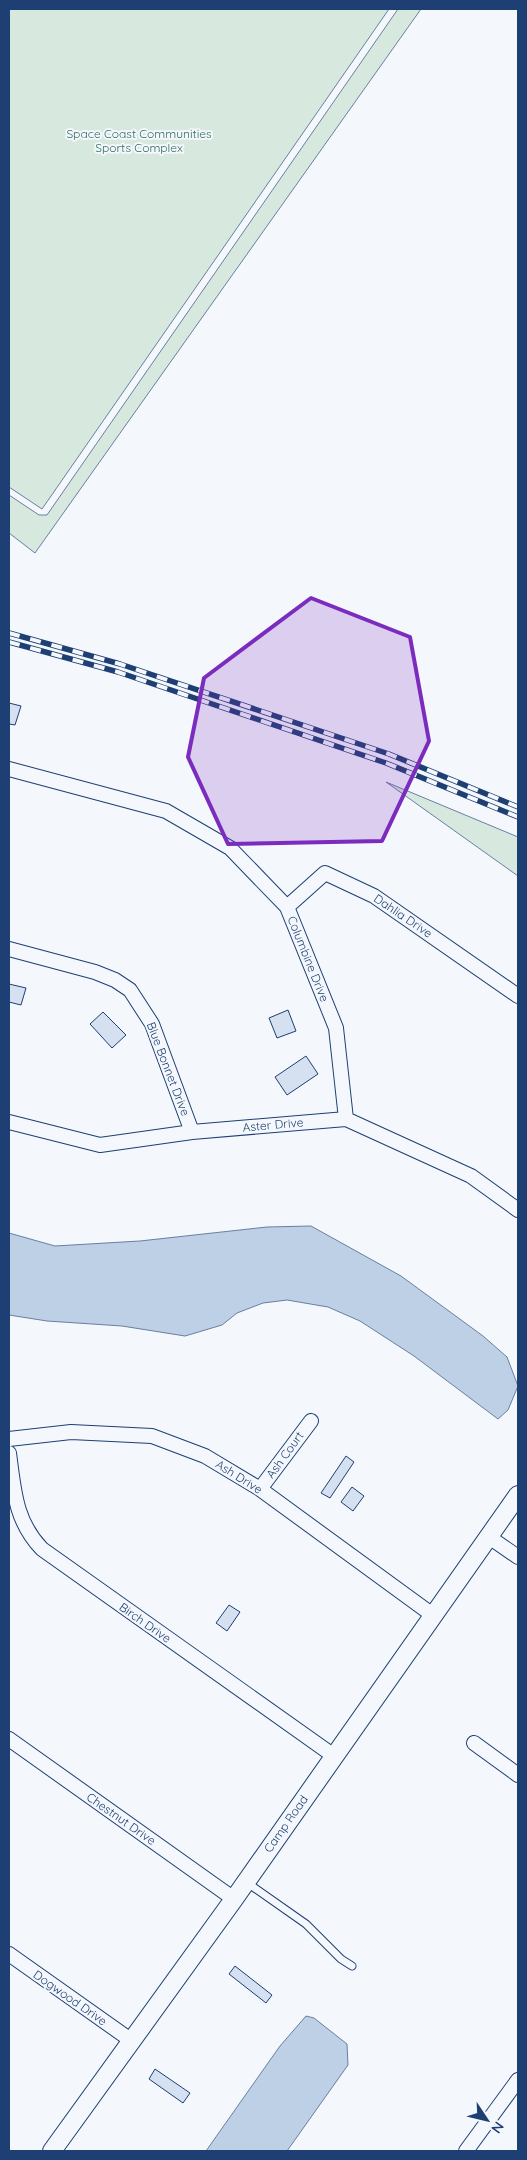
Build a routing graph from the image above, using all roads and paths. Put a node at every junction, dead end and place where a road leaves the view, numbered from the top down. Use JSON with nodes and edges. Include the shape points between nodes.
{"nodes":[{"id":1,"x":9,"y":769,"type":"edge"},
{"id":2,"x":287,"y":907,"type":"junction"},
{"id":3,"x":9,"y":949,"type":"edge"},
{"id":4,"x":518,"y":996,"type":"edge"},
{"id":5,"x":346,"y":1119,"type":"junction"},
{"id":6,"x":9,"y":1122,"type":"edge"},
{"id":7,"x":192,"y":1132,"type":"junction"},
{"id":8,"x":518,"y":1210,"type":"edge"},
{"id":9,"x":311,"y":1421,"type":"dead end"},
{"id":10,"x":9,"y":1439,"type":"edge"},
{"id":11,"x":9,"y":1453,"type":"edge"},
{"id":12,"x":260,"y":1489,"type":"junction"},
{"id":13,"x":516,"y":1503,"type":"edge"},
{"id":14,"x":489,"y":1537,"type":"junction"},
{"id":15,"x":518,"y":1557,"type":"edge"},
{"id":16,"x":434,"y":1616,"type":"junction"},
{"id":17,"x":9,"y":1739,"type":"edge"},
{"id":18,"x":474,"y":1743,"type":"dead end"},
{"id":19,"x":334,"y":1756,"type":"junction"},
{"id":20,"x":518,"y":1775,"type":"edge"},
{"id":21,"x":246,"y":1882,"type":"junction"},
{"id":22,"x":234,"y":1899,"type":"junction"},
{"id":23,"x":9,"y":1954,"type":"edge"},
{"id":24,"x":352,"y":1966,"type":"dead end"},
{"id":25,"x":132,"y":2042,"type":"junction"},
{"id":26,"x":518,"y":2080,"type":"edge"},
{"id":27,"x":52,"y":2151,"type":"edge"},
{"id":28,"x":466,"y":2151,"type":"edge"}],
"edges":[{"from":1,"to":2,"type":"street","name":"Columbine Drive","via":[[166,811],[230,848]]},
{"from":2,"to":4,"type":"street","name":"Dahlia Drive","via":[[325,873],[374,896]]},
{"from":2,"to":5,"type":"street","name":"Columbine Drive","via":[[336,1028]]},
{"from":3,"to":7,"type":"street","name":"Blue Bonnet Drive","via":[[95,972],[130,990],[152,1024]]},
{"from":5,"to":7,"type":"street","name":"Aster Drive"},
{"from":5,"to":8,"type":"street","name":"Aster Drive","via":[[471,1176]]},
{"from":6,"to":7,"type":"street","name":"Aster Drive","via":[[100,1145]]},
{"from":9,"to":12,"type":"street","name":"Ash Court"},
{"from":10,"to":12,"type":"street","name":"Ash Drive","via":[[71,1432],[152,1436],[205,1456]]},
{"from":11,"to":19,"type":"street","name":"Birch Drive","via":[[19,1516],[25,1529],[42,1549]]},
{"from":12,"to":16,"type":"street","name":"Ash Drive"},
{"from":13,"to":14,"type":"street","name":"Camp Road"},
{"from":14,"to":15,"type":"street"},
{"from":14,"to":16,"type":"street","name":"Camp Road"},
{"from":16,"to":19,"type":"street","name":"Camp Road"},
{"from":17,"to":22,"type":"street","name":"Chestnut Drive"},
{"from":18,"to":20,"type":"street"},
{"from":19,"to":21,"type":"street","name":"Camp Road"},
{"from":21,"to":22,"type":"street","name":"Camp Road"},
{"from":21,"to":24,"type":"lane","via":[[306,1924]]},
{"from":22,"to":25,"type":"street","name":"Camp Road"},
{"from":23,"to":25,"type":"street","name":"Dogwood Drive"},
{"from":25,"to":27,"type":"street","name":"Camp Road"},
{"from":26,"to":28,"type":"street"}]}
